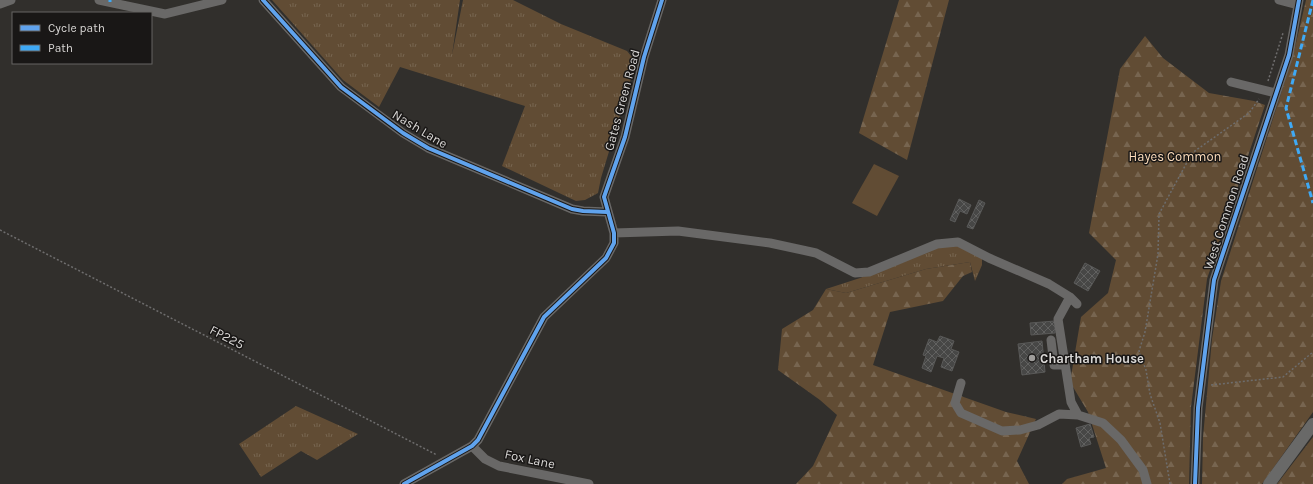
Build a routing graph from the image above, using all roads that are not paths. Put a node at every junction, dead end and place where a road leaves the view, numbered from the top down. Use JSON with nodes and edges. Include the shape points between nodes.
{"nodes":[{"id":1,"x":11,"y":0,"type":"edge"},
{"id":2,"x":98,"y":0,"type":"edge"},
{"id":3,"x":222,"y":0,"type":"edge"},
{"id":4,"x":262,"y":0,"type":"edge"},
{"id":5,"x":662,"y":0,"type":"edge"},
{"id":6,"x":1279,"y":0,"type":"edge"},
{"id":7,"x":1299,"y":2,"type":"edge"},
{"id":8,"x":0,"y":4,"type":"edge"},
{"id":9,"x":1231,"y":82,"type":"dead end"},
{"id":10,"x":1276,"y":93,"type":"junction"},
{"id":11,"x":607,"y":212,"type":"junction"},
{"id":12,"x":614,"y":233,"type":"junction"},
{"id":13,"x":1070,"y":297,"type":"junction"},
{"id":14,"x":1076,"y":304,"type":"dead end"},
{"id":15,"x":1051,"y":340,"type":"dead end"},
{"id":16,"x":1065,"y":365,"type":"junction"},
{"id":17,"x":961,"y":383,"type":"dead end"},
{"id":18,"x":1078,"y":415,"type":"junction"},
{"id":19,"x":1313,"y":424,"type":"edge"},
{"id":20,"x":472,"y":446,"type":"junction"},
{"id":21,"x":404,"y":484,"type":"edge"},
{"id":22,"x":589,"y":484,"type":"edge"},
{"id":23,"x":1147,"y":484,"type":"edge"},
{"id":24,"x":1195,"y":484,"type":"edge"},
{"id":25,"x":1269,"y":484,"type":"edge"}],
"edges":[{"from":1,"to":8,"type":"street"},
{"from":2,"to":3,"type":"street","via":[[165,14]]},
{"from":4,"to":11,"type":"street","name":"Nash Lane","via":[[340,87],[403,133],[428,148],[572,209]]},
{"from":5,"to":11,"type":"street","name":"Gates Green Road","via":[[644,57],[625,137],[607,185],[604,197]]},
{"from":6,"to":7,"type":"street"},
{"from":7,"to":10,"type":"street","name":"West Common Road","via":[[1289,55]]},
{"from":9,"to":10,"type":"street"},
{"from":10,"to":24,"type":"street","name":"West Common Road","via":[[1214,280],[1198,408]]},
{"from":11,"to":12,"type":"street","name":"Gates Green Road"},
{"from":12,"to":13,"type":"street","via":[[678,230],[770,243],[816,253],[858,274],[869,272],[937,244],[958,242],[1049,284]]},
{"from":12,"to":20,"type":"street","via":[[614,243],[606,258],[544,316],[478,440]]},
{"from":13,"to":14,"type":"street"},
{"from":13,"to":16,"type":"street","via":[[1058,319]]},
{"from":15,"to":16,"type":"street","via":[[1054,365]]},
{"from":16,"to":18,"type":"street","via":[[1071,402]]},
{"from":17,"to":18,"type":"street","via":[[955,403],[961,413],[1002,431],[1038,425],[1059,414]]},
{"from":18,"to":23,"type":"street","via":[[1103,423],[1120,440],[1143,470]]},
{"from":19,"to":25,"type":"main road"},
{"from":20,"to":21,"type":"street"},
{"from":20,"to":22,"type":"street","name":"Fox Lane","via":[[485,459],[499,466]]}]}
